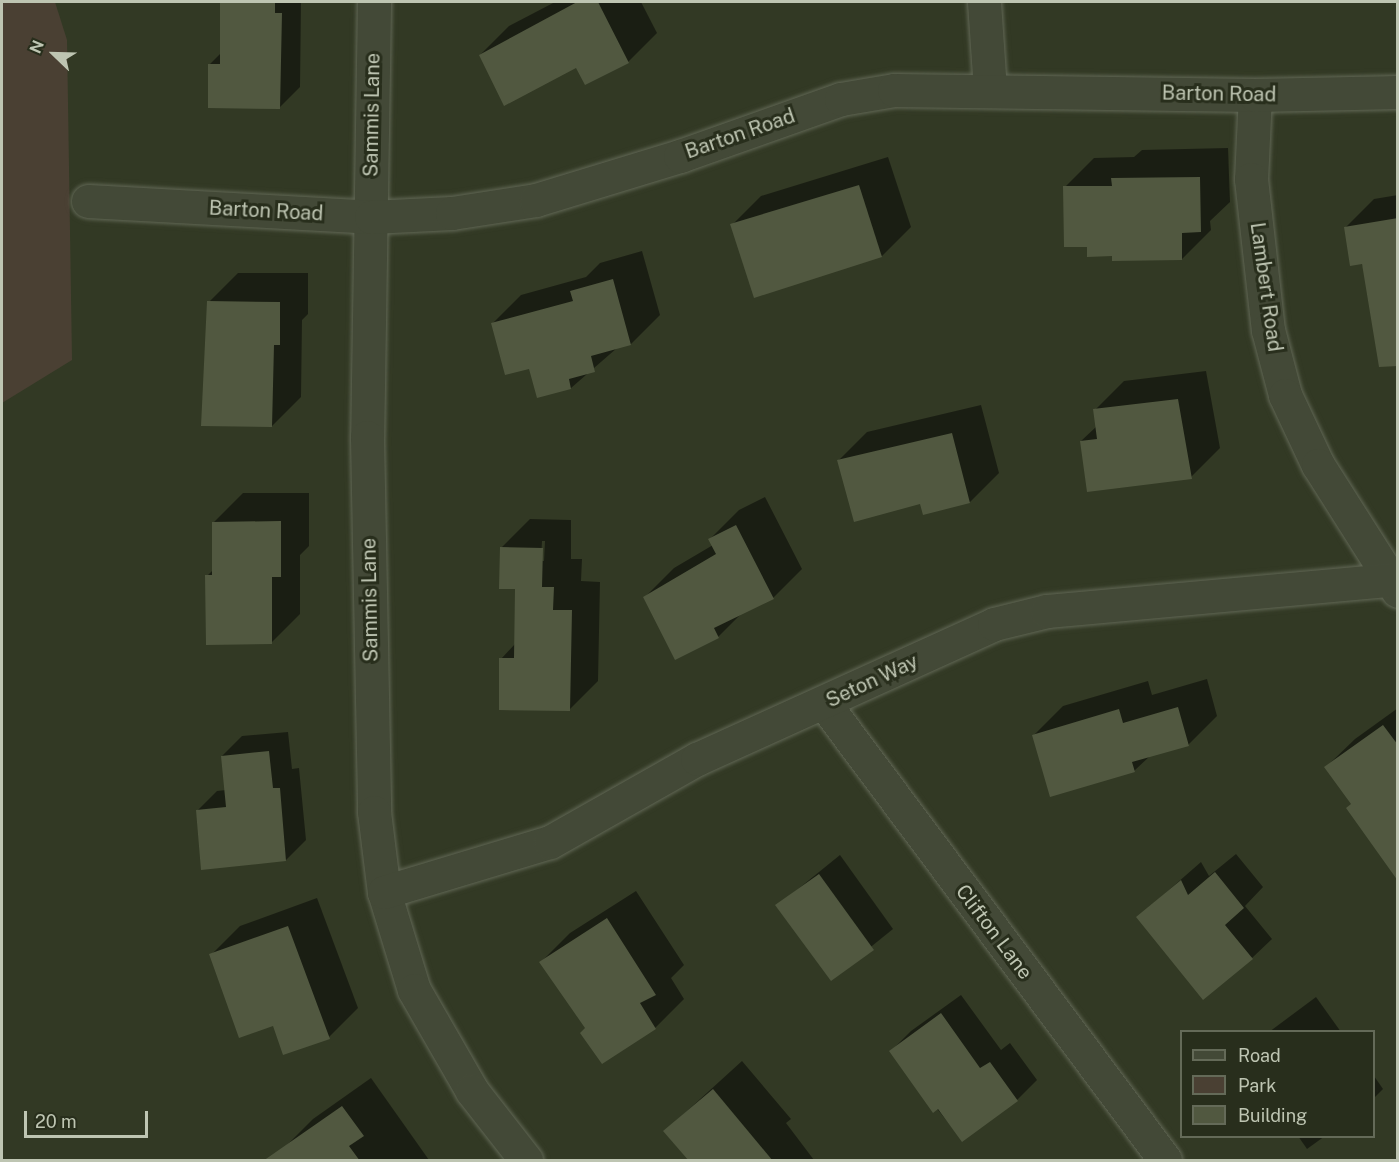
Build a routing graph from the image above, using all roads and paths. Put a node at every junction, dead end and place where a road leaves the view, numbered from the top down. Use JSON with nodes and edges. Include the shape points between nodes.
{"nodes":[{"id":1,"x":374,"y":2,"type":"edge"},
{"id":2,"x":984,"y":2,"type":"edge"},
{"id":3,"x":990,"y":90,"type":"junction"},
{"id":4,"x":1398,"y":92,"type":"edge"},
{"id":5,"x":1255,"y":95,"type":"junction"},
{"id":6,"x":88,"y":201,"type":"dead end"},
{"id":7,"x":370,"y":217,"type":"junction"},
{"id":8,"x":1394,"y":585,"type":"edge"},
{"id":9,"x":824,"y":703,"type":"junction"},
{"id":10,"x":384,"y":892,"type":"junction"},
{"id":11,"x":526,"y":1161,"type":"edge"},
{"id":12,"x":1165,"y":1161,"type":"edge"}],
"edges":[{"from":1,"to":7,"type":"street","name":"Sammis Lane"},
{"from":2,"to":3,"type":"street"},
{"from":3,"to":5,"type":"street","name":"Barton Road"},
{"from":3,"to":7,"type":"street","name":"Barton Road","via":[[894,90],[841,99],[680,156],[536,200],[452,213]]},
{"from":4,"to":5,"type":"street","name":"Barton Road"},
{"from":5,"to":8,"type":"street","name":"Lambert Road","via":[[1251,178],[1268,330],[1285,395],[1318,465]]},
{"from":6,"to":7,"type":"street","name":"Barton Road"},
{"from":7,"to":10,"type":"street","name":"Sammis Lane","via":[[367,437],[373,800]]},
{"from":8,"to":9,"type":"street","name":"Seton Way","via":[[1047,611],[994,624]]},
{"from":9,"to":10,"type":"street","name":"Seton Way","via":[[697,759],[550,842]]},
{"from":9,"to":12,"type":"street","name":"Clifton Lane"},
{"from":10,"to":11,"type":"street","name":"Sammis Lane","via":[[414,990],[472,1091]]}]}
